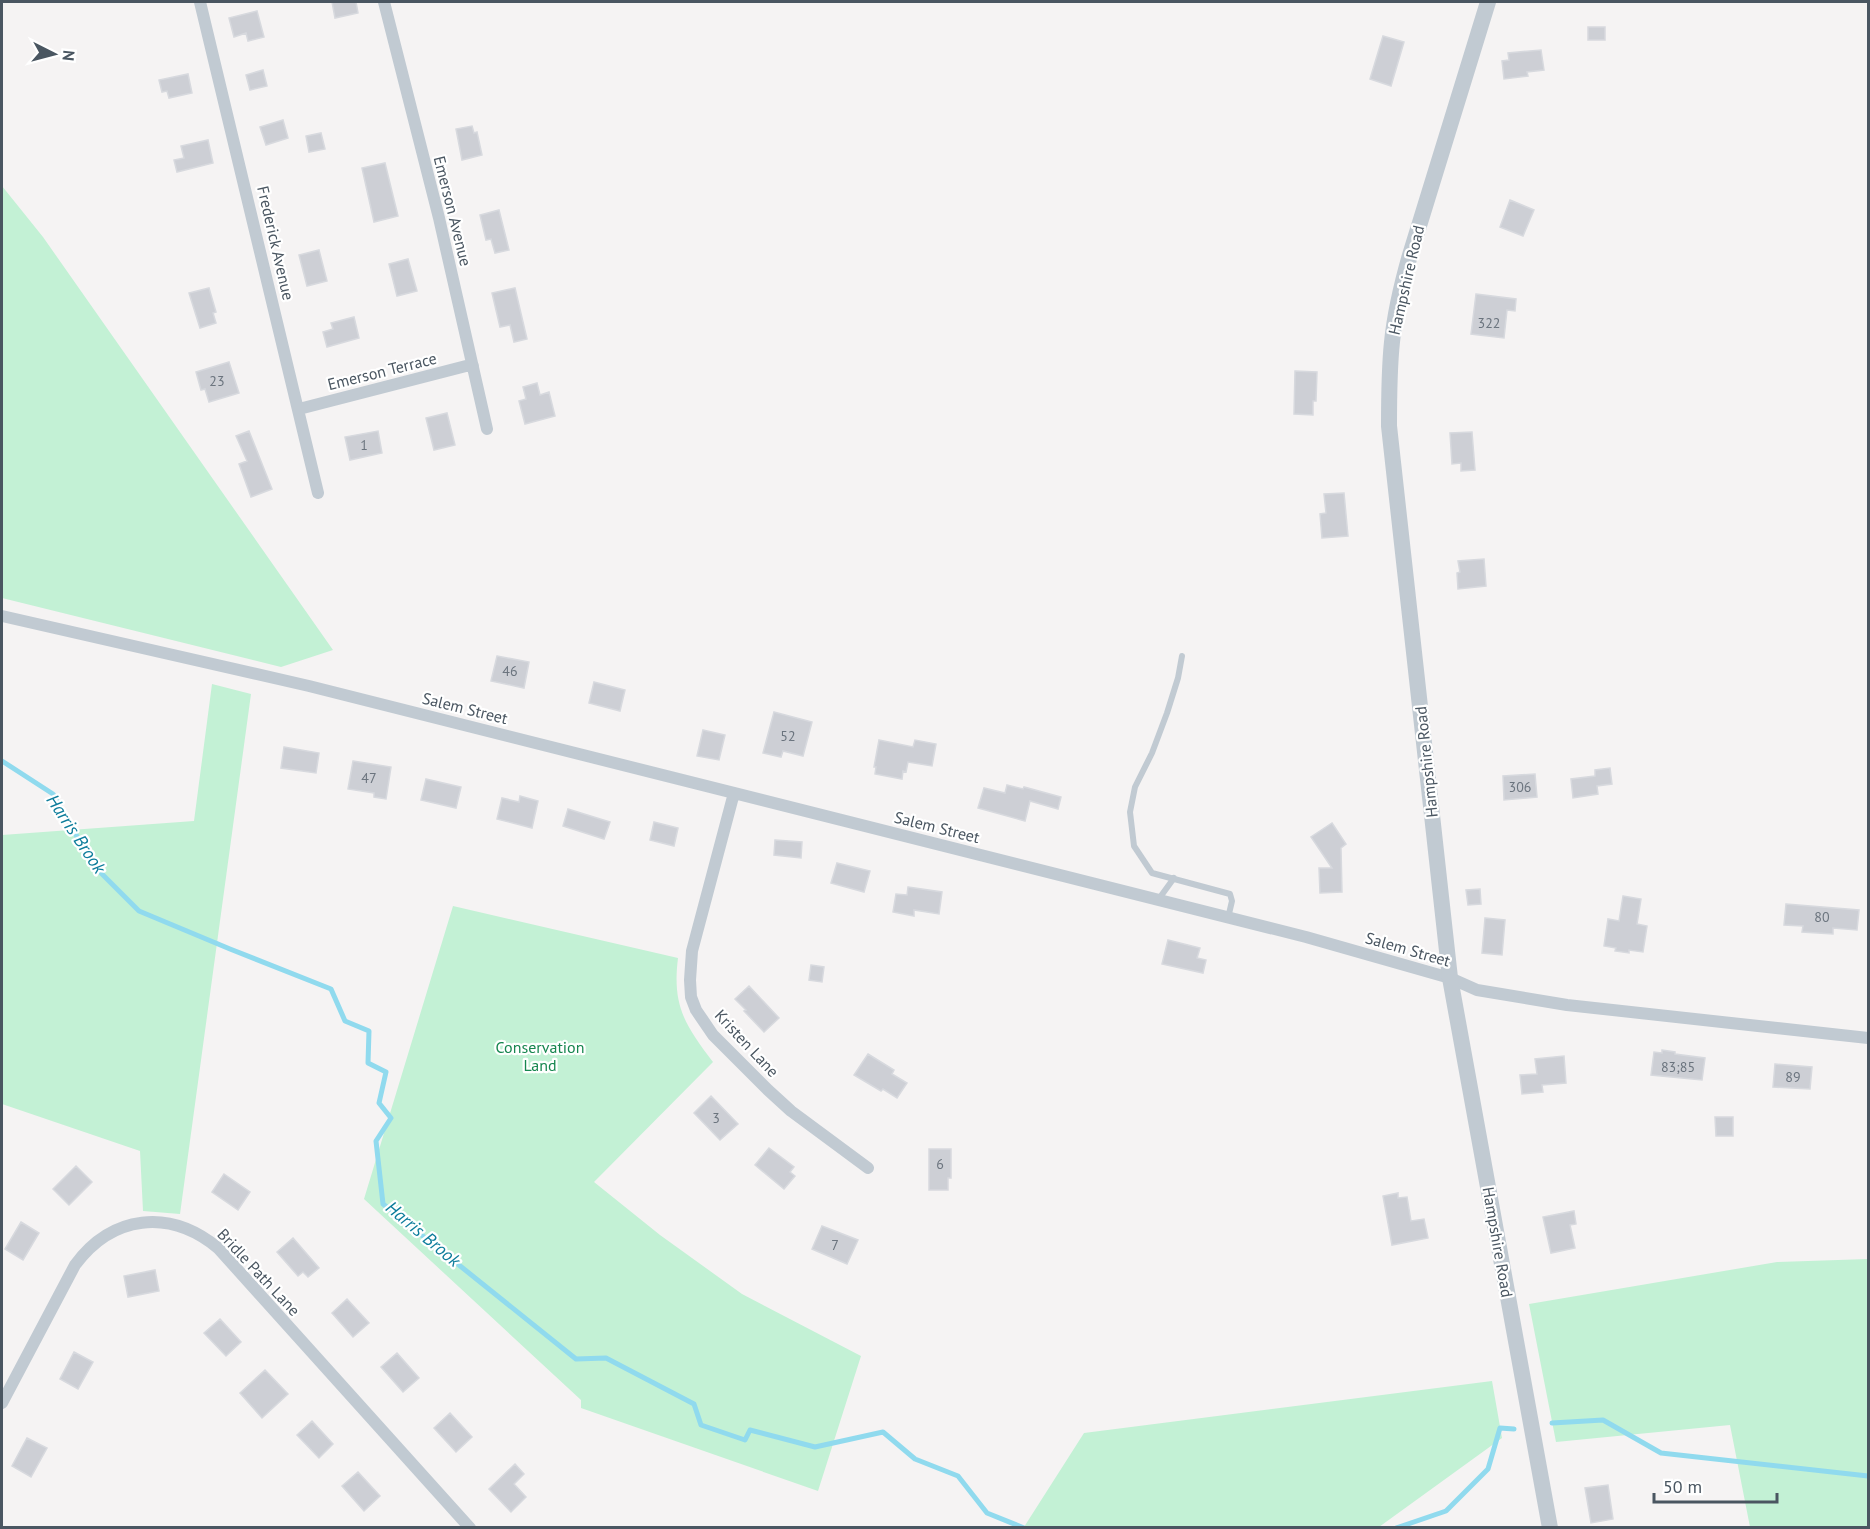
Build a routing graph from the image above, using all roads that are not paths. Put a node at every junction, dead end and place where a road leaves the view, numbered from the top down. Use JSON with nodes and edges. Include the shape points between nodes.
{"nodes":[{"id":1,"x":200,"y":2,"type":"edge"},
{"id":2,"x":384,"y":2,"type":"edge"},
{"id":3,"x":1488,"y":2,"type":"edge"},
{"id":4,"x":473,"y":366,"type":"junction"},
{"id":5,"x":299,"y":409,"type":"junction"},
{"id":6,"x":487,"y":429,"type":"dead end"},
{"id":7,"x":318,"y":494,"type":"dead end"},
{"id":8,"x":2,"y":616,"type":"edge"},
{"id":9,"x":1182,"y":656,"type":"dead end"},
{"id":10,"x":734,"y":793,"type":"junction"},
{"id":11,"x":1174,"y":879,"type":"junction"},
{"id":12,"x":1158,"y":900,"type":"junction"},
{"id":13,"x":1228,"y":918,"type":"junction"},
{"id":14,"x":1450,"y":978,"type":"junction"},
{"id":15,"x":1869,"y":1038,"type":"edge"},
{"id":16,"x":868,"y":1168,"type":"dead end"},
{"id":17,"x":2,"y":1403,"type":"edge"},
{"id":18,"x":470,"y":1527,"type":"edge"},
{"id":19,"x":1550,"y":1527,"type":"edge"}],
"edges":[{"from":1,"to":5,"type":"street","name":"Frederick Avenue"},
{"from":2,"to":4,"type":"street","name":"Emerson Avenue"},
{"from":3,"to":14,"type":"street","name":"Hampshire Road","via":[[1410,255],[1392,340],[1389,383],[1389,426]]},
{"from":4,"to":5,"type":"street","name":"Emerson Terrace"},
{"from":4,"to":6,"type":"street","name":"Emerson Avenue"},
{"from":5,"to":7,"type":"street","name":"Frederick Avenue"},
{"from":8,"to":10,"type":"street","name":"Salem Street","via":[[309,686]]},
{"from":9,"to":11,"type":"lane","via":[[1167,712],[1136,787],[1130,812],[1134,846],[1152,873]]},
{"from":10,"to":12,"type":"street","name":"Salem Street"},
{"from":10,"to":16,"type":"street","name":"Kristen Lane","via":[[692,951],[691,997],[713,1035],[760,1083]]},
{"from":11,"to":12,"type":"lane"},
{"from":11,"to":13,"type":"lane","via":[[1230,894]]},
{"from":12,"to":13,"type":"street","name":"Salem Street"},
{"from":13,"to":14,"type":"street","name":"Salem Street"},
{"from":14,"to":15,"type":"street","name":"Salem Street","via":[[1477,990],[1567,1005]]},
{"from":14,"to":19,"type":"street","name":"Hampshire Road"},
{"from":17,"to":18,"type":"street","name":"Bridle Path Lane","via":[[84,1253],[120,1228],[150,1222],[179,1226],[218,1248]]}]}
